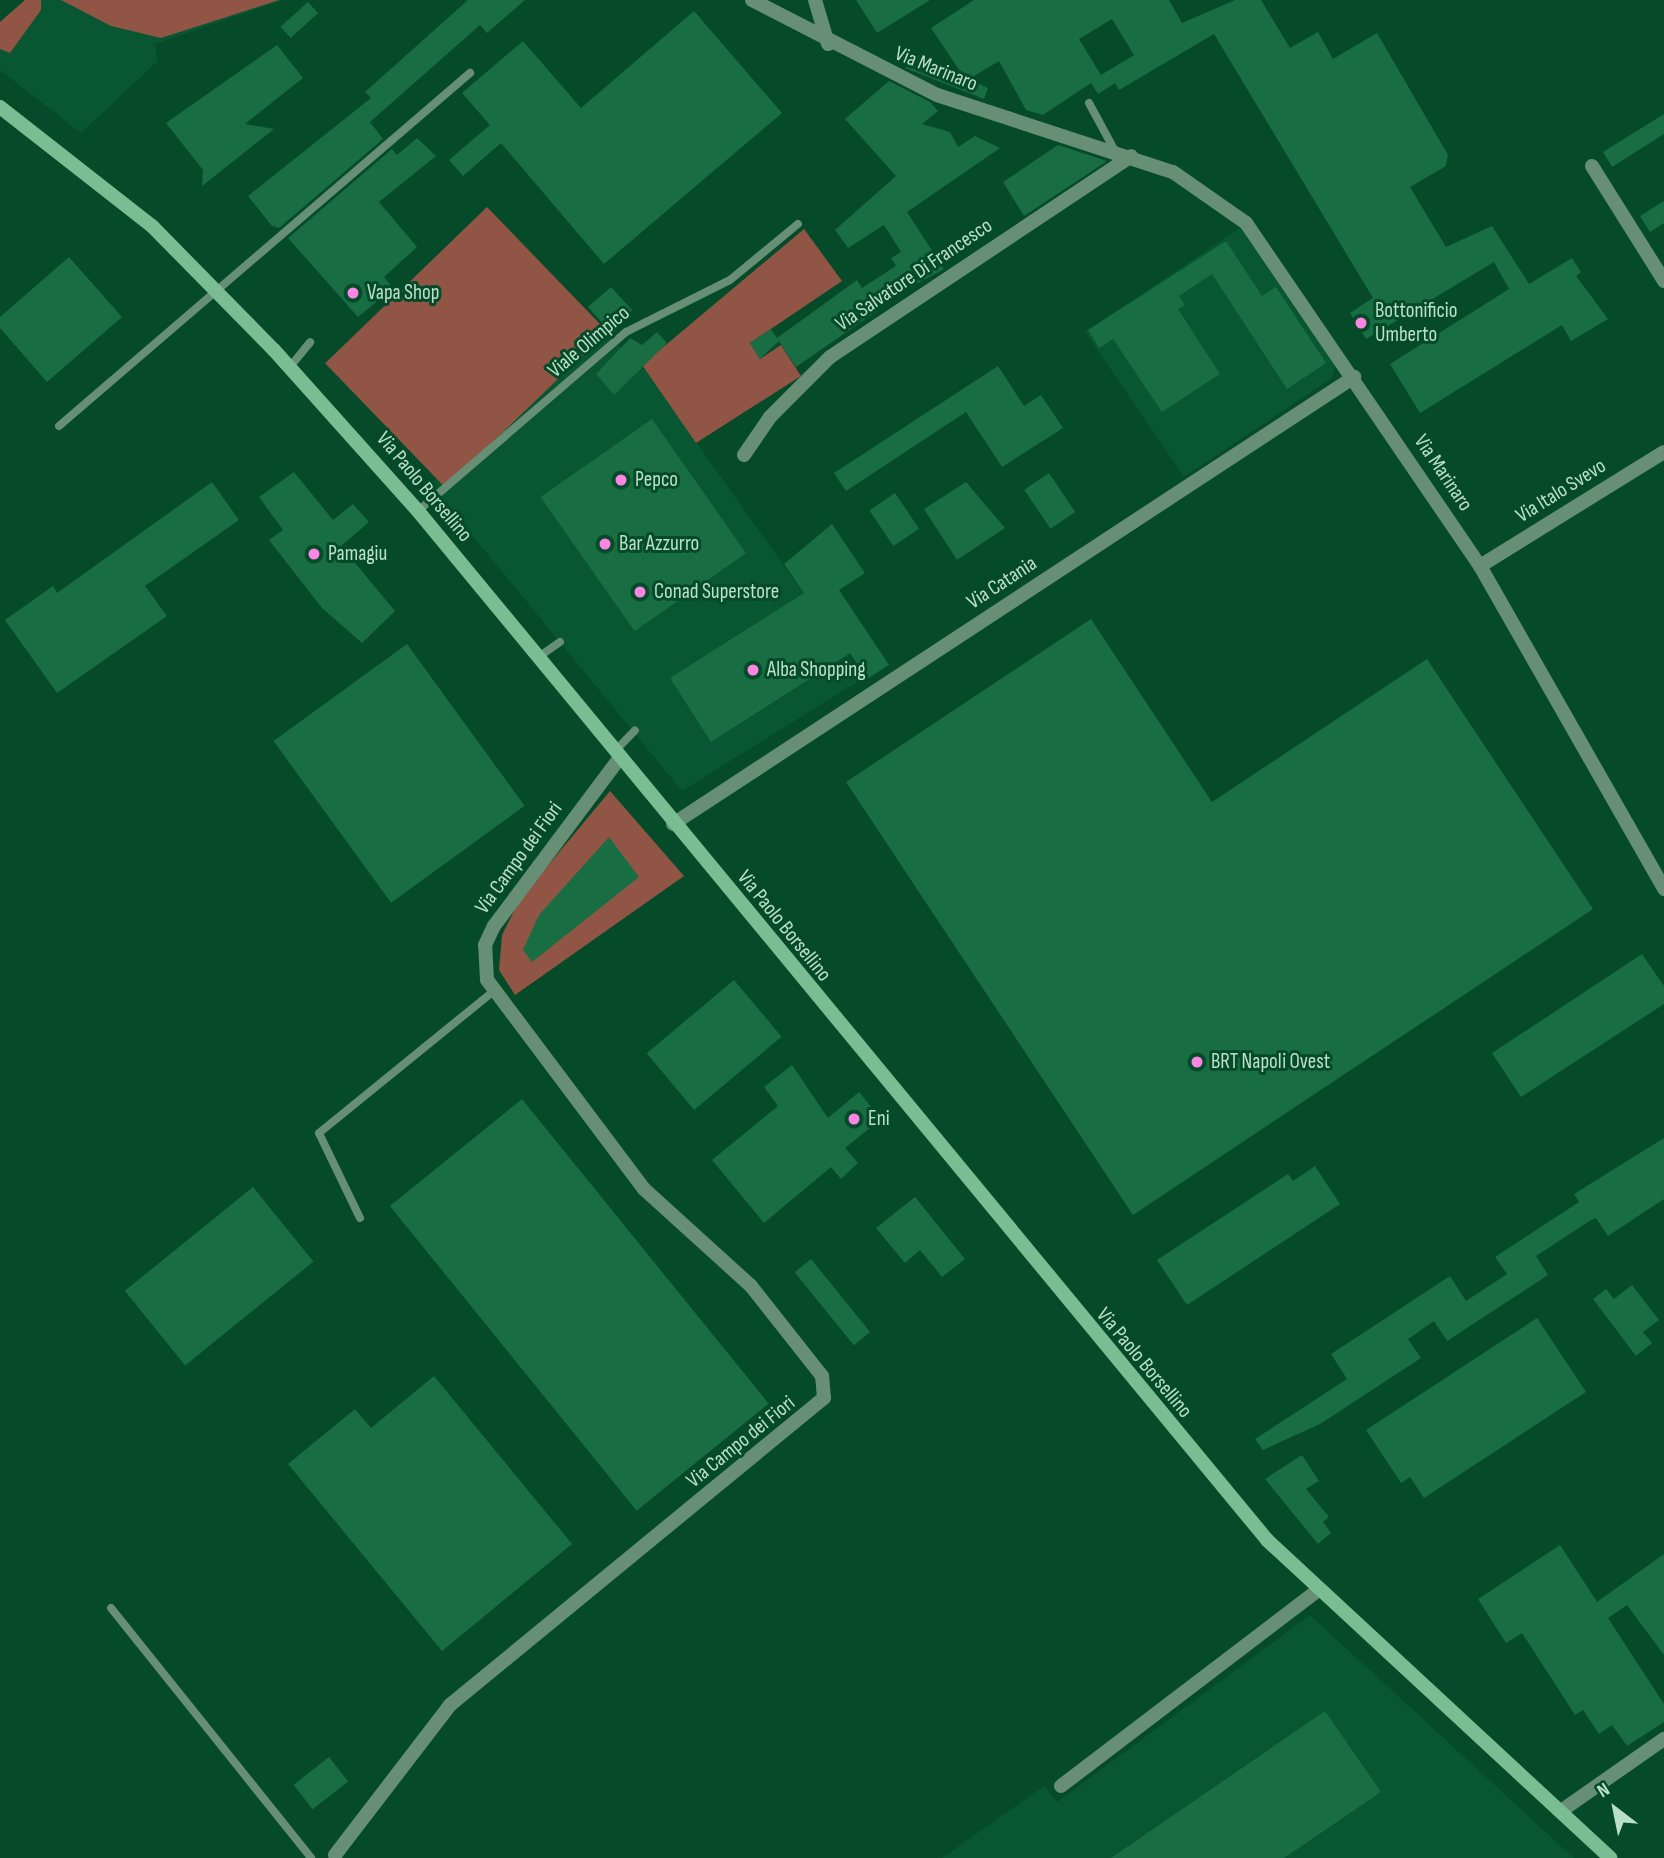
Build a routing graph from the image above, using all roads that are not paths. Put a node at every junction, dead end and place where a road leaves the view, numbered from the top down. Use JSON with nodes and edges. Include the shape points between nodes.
{"nodes":[{"id":1,"x":752,"y":0,"type":"edge"},
{"id":2,"x":815,"y":0,"type":"edge"},
{"id":3,"x":828,"y":44,"type":"junction"},
{"id":4,"x":470,"y":73,"type":"dead end"},
{"id":5,"x":1090,"y":103,"type":"dead end"},
{"id":6,"x":0,"y":107,"type":"edge"},
{"id":7,"x":1115,"y":151,"type":"junction"},
{"id":8,"x":1131,"y":156,"type":"junction"},
{"id":9,"x":1592,"y":166,"type":"dead end"},
{"id":10,"x":798,"y":224,"type":"dead end"},
{"id":11,"x":1664,"y":281,"type":"edge"},
{"id":12,"x":216,"y":289,"type":"junction"},
{"id":13,"x":310,"y":342,"type":"dead end"},
{"id":14,"x":290,"y":367,"type":"junction"},
{"id":15,"x":1354,"y":377,"type":"junction"},
{"id":16,"x":59,"y":426,"type":"dead end"},
{"id":17,"x":1664,"y":452,"type":"edge"},
{"id":18,"x":744,"y":455,"type":"dead end"},
{"id":19,"x":418,"y":511,"type":"junction"},
{"id":20,"x":1480,"y":566,"type":"junction"},
{"id":21,"x":560,"y":642,"type":"dead end"},
{"id":22,"x":537,"y":658,"type":"junction"},
{"id":23,"x":635,"y":730,"type":"dead end"},
{"id":24,"x":617,"y":756,"type":"junction"},
{"id":25,"x":673,"y":824,"type":"junction"},
{"id":26,"x":1664,"y":889,"type":"edge"},
{"id":27,"x":491,"y":993,"type":"junction"},
{"id":28,"x":360,"y":1218,"type":"dead end"},
{"id":29,"x":1317,"y":1591,"type":"junction"},
{"id":30,"x":111,"y":1608,"type":"dead end"},
{"id":31,"x":1664,"y":1739,"type":"edge"},
{"id":32,"x":1061,"y":1786,"type":"dead end"},
{"id":33,"x":1561,"y":1811,"type":"junction"},
{"id":34,"x":333,"y":1857,"type":"edge"},
{"id":35,"x":311,"y":1858,"type":"edge"},
{"id":36,"x":1611,"y":1858,"type":"edge"}],
"edges":[{"from":1,"to":3,"type":"street","name":"Via Marinaro"},
{"from":2,"to":3,"type":"street"},
{"from":3,"to":7,"type":"street","name":"Via Marinaro","via":[[937,95]]},
{"from":4,"to":12,"type":"lane"},
{"from":5,"to":7,"type":"lane"},
{"from":6,"to":12,"type":"main road","name":"Via Paolo Borsellino","via":[[127,204]]},
{"from":7,"to":8,"type":"street","name":"Via Marinaro"},
{"from":8,"to":15,"type":"street","name":"Via Marinaro","via":[[1200,187],[1246,223]]},
{"from":8,"to":18,"type":"street","name":"Via Salvatore Di Francesco","via":[[830,357],[770,417]]},
{"from":9,"to":11,"type":"street"},
{"from":10,"to":19,"type":"lane","name":"Viale Olimpico","via":[[730,280],[626,332]]},
{"from":12,"to":14,"type":"main road","name":"Via Paolo Borsellino"},
{"from":12,"to":16,"type":"lane"},
{"from":13,"to":14,"type":"lane"},
{"from":14,"to":19,"type":"main road","name":"Via Paolo Borsellino"},
{"from":15,"to":20,"type":"street","name":"Via Marinaro"},
{"from":15,"to":25,"type":"street","name":"Via Catania"},
{"from":17,"to":20,"type":"street","name":"Via Italo Svevo"},
{"from":19,"to":22,"type":"main road","name":"Via Paolo Borsellino"},
{"from":20,"to":26,"type":"street","name":"Via Marinaro"},
{"from":21,"to":22,"type":"lane"},
{"from":22,"to":24,"type":"main road","name":"Via Paolo Borsellino"},
{"from":23,"to":24,"type":"lane"},
{"from":24,"to":25,"type":"main road","name":"Via Paolo Borsellino"},
{"from":24,"to":27,"type":"street","name":"Via Campo dei Fiori","via":[[494,926],[484,963]]},
{"from":25,"to":29,"type":"main road","name":"Via Paolo Borsellino","via":[[1152,1406]]},
{"from":27,"to":28,"type":"lane","via":[[319,1133]]},
{"from":27,"to":34,"type":"street","name":"Via Campo dei Fiori","via":[[644,1189],[751,1286],[822,1377],[825,1391],[812,1413],[450,1705]]},
{"from":29,"to":32,"type":"street"},
{"from":29,"to":33,"type":"main road","name":"Via Paolo Borsellino"},
{"from":30,"to":35,"type":"lane"},
{"from":31,"to":33,"type":"street"},
{"from":33,"to":36,"type":"main road","name":"Via Paolo Borsellino"}]}
